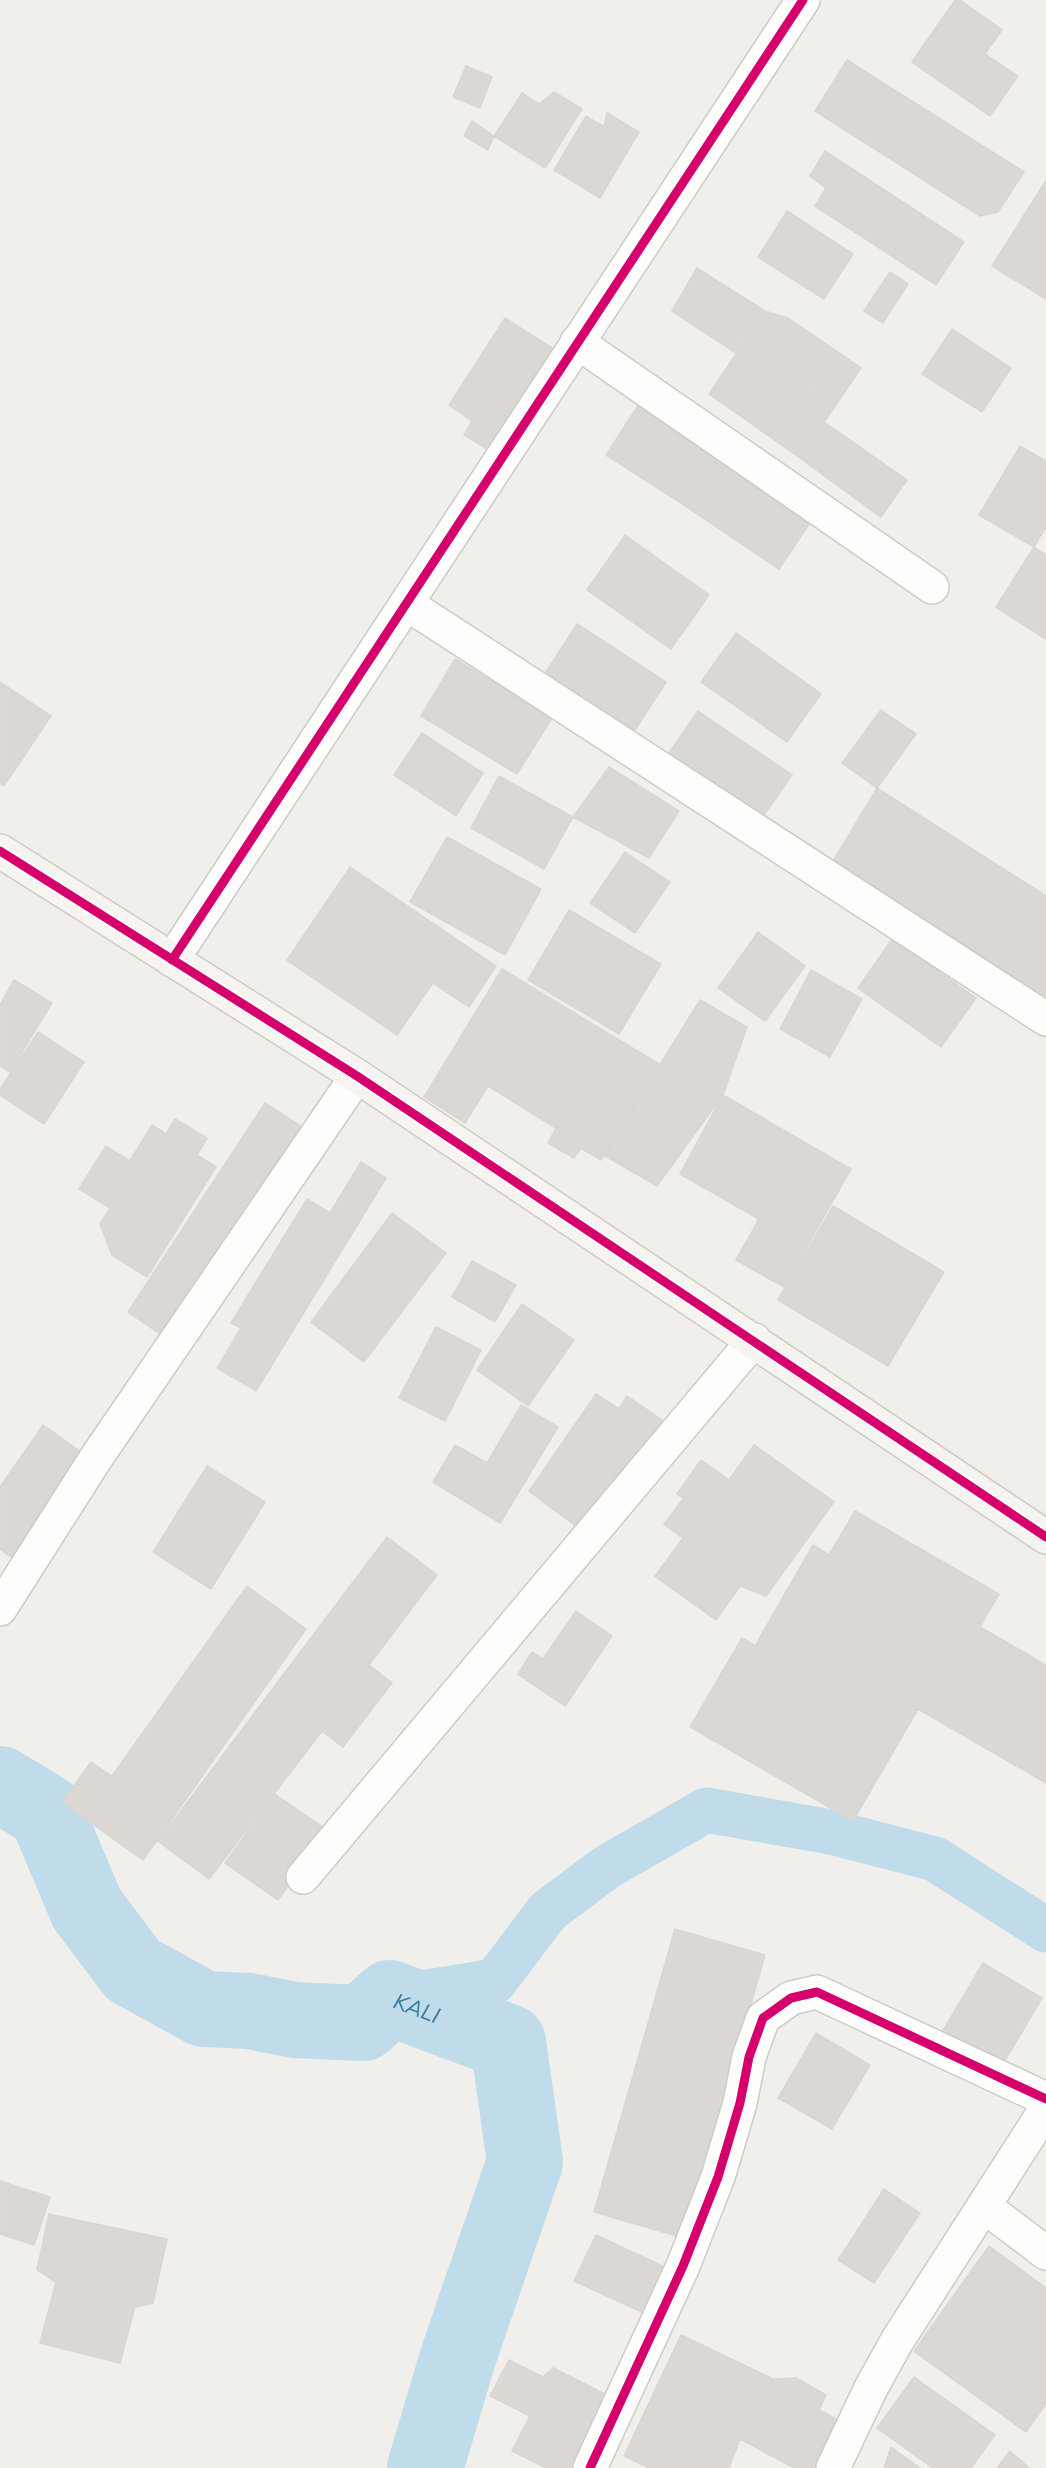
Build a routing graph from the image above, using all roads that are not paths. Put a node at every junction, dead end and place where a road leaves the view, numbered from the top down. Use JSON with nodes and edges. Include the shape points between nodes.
{"nodes":[{"id":1,"x":803,"y":0,"type":"edge"},
{"id":2,"x":577,"y":342,"type":"junction"},
{"id":3,"x":932,"y":587,"type":"dead end"},
{"id":4,"x":407,"y":604,"type":"junction"},
{"id":5,"x":0,"y":851,"type":"edge"},
{"id":6,"x":172,"y":960,"type":"junction"},
{"id":7,"x":1046,"y":1019,"type":"edge"},
{"id":8,"x":357,"y":1076,"type":"junction"},
{"id":9,"x":754,"y":1340,"type":"junction"},
{"id":10,"x":1046,"y":1537,"type":"edge"},
{"id":11,"x":0,"y":1609,"type":"edge"},
{"id":12,"x":303,"y":1877,"type":"dead end"},
{"id":13,"x":1046,"y":2099,"type":"edge"},
{"id":14,"x":1046,"y":2109,"type":"edge"},
{"id":15,"x":985,"y":2207,"type":"junction"},
{"id":16,"x":1046,"y":2253,"type":"edge"},
{"id":17,"x":590,"y":2468,"type":"edge"},
{"id":18,"x":833,"y":2468,"type":"edge"}],
"edges":[{"from":1,"to":2,"type":"street"},
{"from":2,"to":3,"type":"street"},
{"from":2,"to":4,"type":"street"},
{"from":4,"to":6,"type":"street"},
{"from":4,"to":7,"type":"street"},
{"from":5,"to":6,"type":"street"},
{"from":6,"to":8,"type":"street"},
{"from":8,"to":9,"type":"street"},
{"from":8,"to":11,"type":"street","via":[[94,1461]]},
{"from":9,"to":10,"type":"street"},
{"from":9,"to":12,"type":"street"},
{"from":13,"to":17,"type":"street","via":[[817,1992],[791,1998],[763,2018],[718,2177],[683,2266]]},
{"from":14,"to":15,"type":"street"},
{"from":15,"to":16,"type":"street"},
{"from":15,"to":18,"type":"street","via":[[897,2341]]}]}
